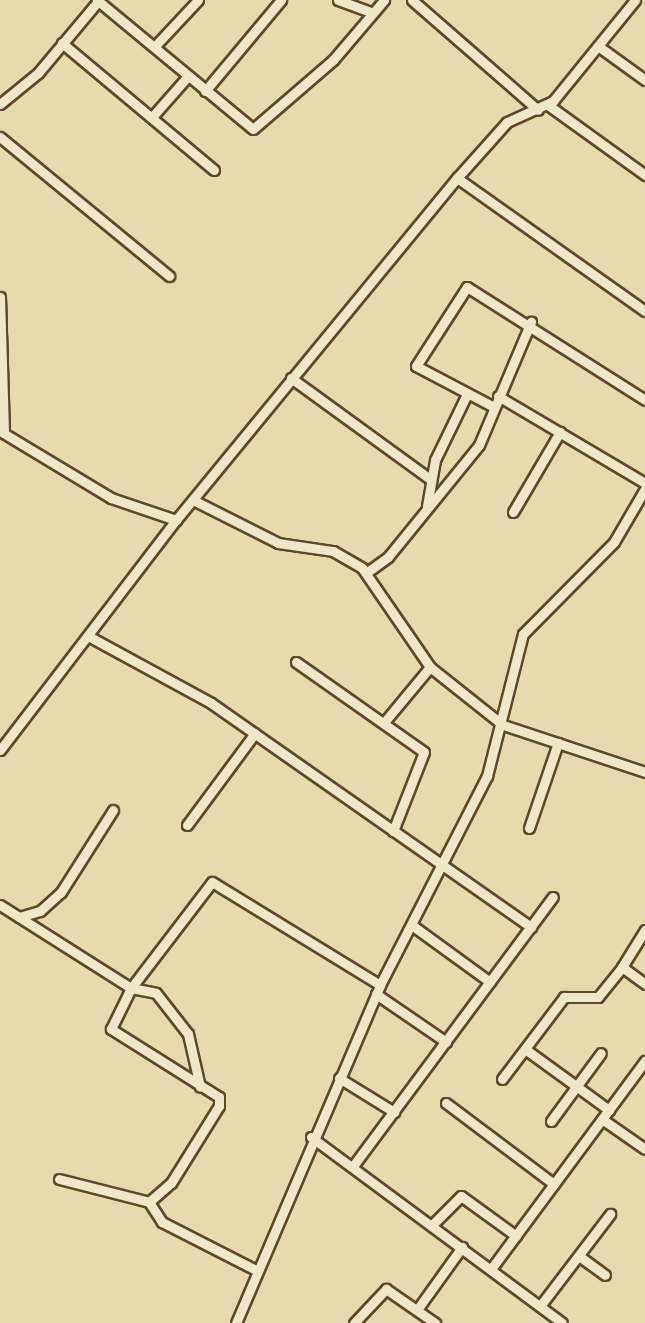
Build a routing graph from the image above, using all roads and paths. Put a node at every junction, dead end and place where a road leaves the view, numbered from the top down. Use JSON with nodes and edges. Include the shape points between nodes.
{"nodes":[{"id":1,"x":98,"y":0,"type":"edge"},
{"id":2,"x":198,"y":0,"type":"edge"},
{"id":3,"x":281,"y":0,"type":"edge"},
{"id":4,"x":338,"y":0,"type":"edge"},
{"id":5,"x":384,"y":0,"type":"edge"},
{"id":6,"x":412,"y":0,"type":"edge"},
{"id":7,"x":636,"y":0,"type":"edge"},
{"id":8,"x":645,"y":7,"type":"edge"},
{"id":9,"x":373,"y":13,"type":"junction"},
{"id":10,"x":62,"y":43,"type":"junction"},
{"id":11,"x":155,"y":46,"type":"junction"},
{"id":12,"x":598,"y":46,"type":"junction"},
{"id":13,"x":188,"y":76,"type":"junction"},
{"id":14,"x":645,"y":80,"type":"edge"},
{"id":15,"x":205,"y":91,"type":"junction"},
{"id":16,"x":0,"y":104,"type":"edge"},
{"id":17,"x":543,"y":108,"type":"junction"},
{"id":18,"x":152,"y":117,"type":"junction"},
{"id":19,"x":0,"y":137,"type":"edge"},
{"id":20,"x":214,"y":170,"type":"dead end"},
{"id":21,"x":645,"y":175,"type":"edge"},
{"id":22,"x":457,"y":178,"type":"junction"},
{"id":23,"x":169,"y":276,"type":"dead end"},
{"id":24,"x":0,"y":297,"type":"edge"},
{"id":25,"x":645,"y":311,"type":"edge"},
{"id":26,"x":531,"y":322,"type":"junction"},
{"id":27,"x":291,"y":378,"type":"junction"},
{"id":28,"x":467,"y":394,"type":"junction"},
{"id":29,"x":498,"y":396,"type":"junction"},
{"id":30,"x":645,"y":400,"type":"edge"},
{"id":31,"x":494,"y":407,"type":"junction"},
{"id":32,"x":2,"y":432,"type":"edge"},
{"id":33,"x":560,"y":432,"type":"junction"},
{"id":34,"x":430,"y":479,"type":"junction"},
{"id":35,"x":645,"y":483,"type":"edge"},
{"id":36,"x":645,"y":489,"type":"edge"},
{"id":37,"x":193,"y":500,"type":"junction"},
{"id":38,"x":427,"y":506,"type":"junction"},
{"id":39,"x":513,"y":512,"type":"dead end"},
{"id":40,"x":176,"y":520,"type":"junction"},
{"id":41,"x":366,"y":573,"type":"junction"},
{"id":42,"x":90,"y":637,"type":"junction"},
{"id":43,"x":296,"y":662,"type":"dead end"},
{"id":44,"x":430,"y":667,"type":"junction"},
{"id":45,"x":386,"y":720,"type":"junction"},
{"id":46,"x":503,"y":725,"type":"junction"},
{"id":47,"x":255,"y":733,"type":"junction"},
{"id":48,"x":558,"y":743,"type":"junction"},
{"id":49,"x":0,"y":750,"type":"edge"},
{"id":50,"x":645,"y":772,"type":"edge"},
{"id":51,"x":113,"y":810,"type":"dead end"},
{"id":52,"x":187,"y":825,"type":"dead end"},
{"id":53,"x":529,"y":828,"type":"dead end"},
{"id":54,"x":393,"y":831,"type":"junction"},
{"id":55,"x":445,"y":867,"type":"junction"},
{"id":56,"x":553,"y":897,"type":"dead end"},
{"id":57,"x":0,"y":905,"type":"edge"},
{"id":58,"x":19,"y":917,"type":"junction"},
{"id":59,"x":413,"y":926,"type":"junction"},
{"id":60,"x":531,"y":927,"type":"junction"},
{"id":61,"x":645,"y":930,"type":"edge"},
{"id":62,"x":622,"y":967,"type":"junction"},
{"id":63,"x":490,"y":982,"type":"junction"},
{"id":64,"x":645,"y":984,"type":"edge"},
{"id":65,"x":131,"y":988,"type":"junction"},
{"id":66,"x":378,"y":990,"type":"junction"},
{"id":67,"x":446,"y":1042,"type":"junction"},
{"id":68,"x":525,"y":1049,"type":"junction"},
{"id":69,"x":601,"y":1053,"type":"dead end"},
{"id":70,"x":645,"y":1061,"type":"edge"},
{"id":71,"x":339,"y":1078,"type":"junction"},
{"id":72,"x":502,"y":1079,"type":"dead end"},
{"id":73,"x":575,"y":1085,"type":"junction"},
{"id":74,"x":200,"y":1087,"type":"junction"},
{"id":75,"x":446,"y":1103,"type":"dead end"},
{"id":76,"x":394,"y":1112,"type":"junction"},
{"id":77,"x":605,"y":1115,"type":"junction"},
{"id":78,"x":551,"y":1121,"type":"dead end"},
{"id":79,"x":311,"y":1137,"type":"junction"},
{"id":80,"x":645,"y":1149,"type":"edge"},
{"id":81,"x":353,"y":1166,"type":"junction"},
{"id":82,"x":59,"y":1179,"type":"dead end"},
{"id":83,"x":554,"y":1184,"type":"junction"},
{"id":84,"x":149,"y":1202,"type":"junction"},
{"id":85,"x":610,"y":1214,"type":"dead end"},
{"id":86,"x":432,"y":1225,"type":"junction"},
{"id":87,"x":516,"y":1236,"type":"junction"},
{"id":88,"x":462,"y":1247,"type":"junction"},
{"id":89,"x":579,"y":1256,"type":"junction"},
{"id":90,"x":491,"y":1269,"type":"junction"},
{"id":91,"x":256,"y":1270,"type":"junction"},
{"id":92,"x":605,"y":1275,"type":"dead end"},
{"id":93,"x":540,"y":1306,"type":"junction"},
{"id":94,"x":419,"y":1307,"type":"junction"},
{"id":95,"x":236,"y":1323,"type":"edge"},
{"id":96,"x":354,"y":1323,"type":"edge"},
{"id":97,"x":435,"y":1323,"type":"edge"},
{"id":98,"x":562,"y":1323,"type":"edge"}],
"edges":[{"from":1,"to":10,"type":"street"},
{"from":1,"to":11,"type":"street"},
{"from":2,"to":11,"type":"street"},
{"from":3,"to":15,"type":"street"},
{"from":4,"to":9,"type":"street"},
{"from":5,"to":9,"type":"street"},
{"from":6,"to":17,"type":"street"},
{"from":7,"to":8,"type":"street"},
{"from":7,"to":12,"type":"street"},
{"from":9,"to":15,"type":"street","via":[[258,128],[248,128]]},
{"from":10,"to":16,"type":"street"},
{"from":10,"to":18,"type":"street"},
{"from":11,"to":13,"type":"street"},
{"from":12,"to":14,"type":"street"},
{"from":12,"to":17,"type":"street"},
{"from":13,"to":15,"type":"street"},
{"from":13,"to":18,"type":"street"},
{"from":17,"to":21,"type":"street"},
{"from":17,"to":22,"type":"street","via":[[507,122]]},
{"from":18,"to":20,"type":"street"},
{"from":19,"to":23,"type":"street"},
{"from":22,"to":25,"type":"street"},
{"from":22,"to":27,"type":"street"},
{"from":24,"to":32,"type":"street"},
{"from":26,"to":28,"type":"street","via":[[476,288],[463,289],[416,363]]},
{"from":26,"to":29,"type":"street"},
{"from":26,"to":30,"type":"street"},
{"from":27,"to":34,"type":"street"},
{"from":27,"to":37,"type":"street"},
{"from":28,"to":31,"type":"street"},
{"from":28,"to":34,"type":"street"},
{"from":29,"to":31,"type":"street"},
{"from":29,"to":33,"type":"street"},
{"from":31,"to":38,"type":"street","via":[[479,445]]},
{"from":32,"to":40,"type":"street","via":[[92,488]]},
{"from":33,"to":35,"type":"street"},
{"from":33,"to":39,"type":"street"},
{"from":34,"to":38,"type":"street"},
{"from":36,"to":46,"type":"street","via":[[614,542],[526,628]]},
{"from":37,"to":40,"type":"street"},
{"from":37,"to":41,"type":"street","via":[[283,545],[333,551]]},
{"from":38,"to":41,"type":"street"},
{"from":40,"to":42,"type":"street"},
{"from":41,"to":44,"type":"street"},
{"from":42,"to":47,"type":"street"},
{"from":42,"to":49,"type":"street"},
{"from":43,"to":45,"type":"street"},
{"from":44,"to":45,"type":"street"},
{"from":44,"to":46,"type":"street"},
{"from":45,"to":54,"type":"street","via":[[424,755]]},
{"from":46,"to":48,"type":"street"},
{"from":46,"to":55,"type":"street"},
{"from":47,"to":52,"type":"street"},
{"from":47,"to":54,"type":"street"},
{"from":48,"to":50,"type":"street"},
{"from":48,"to":53,"type":"street"},
{"from":51,"to":58,"type":"street","via":[[61,892],[40,911]]},
{"from":54,"to":55,"type":"street"},
{"from":55,"to":59,"type":"street"},
{"from":55,"to":60,"type":"street"},
{"from":56,"to":60,"type":"street"},
{"from":57,"to":58,"type":"street"},
{"from":58,"to":65,"type":"street"},
{"from":59,"to":63,"type":"street"},
{"from":59,"to":66,"type":"street"},
{"from":60,"to":63,"type":"street"},
{"from":61,"to":62,"type":"street"},
{"from":62,"to":64,"type":"street"},
{"from":62,"to":68,"type":"street","via":[[598,997],[564,997]]},
{"from":63,"to":67,"type":"street"},
{"from":65,"to":66,"type":"street","via":[[218,881]]},
{"from":65,"to":74,"type":"street","via":[[156,993],[178,1015]]},
{"from":65,"to":74,"type":"street","via":[[112,1033]]},
{"from":66,"to":67,"type":"street"},
{"from":66,"to":71,"type":"street"},
{"from":67,"to":76,"type":"street"},
{"from":68,"to":72,"type":"street"},
{"from":68,"to":73,"type":"street"},
{"from":69,"to":73,"type":"street"},
{"from":70,"to":77,"type":"street"},
{"from":71,"to":76,"type":"street"},
{"from":71,"to":79,"type":"street"},
{"from":73,"to":77,"type":"street"},
{"from":73,"to":78,"type":"street"},
{"from":74,"to":84,"type":"street","via":[[219,1097],[219,1106],[171,1183]]},
{"from":75,"to":83,"type":"street"},
{"from":76,"to":81,"type":"street"},
{"from":77,"to":80,"type":"street"},
{"from":77,"to":83,"type":"street"},
{"from":79,"to":81,"type":"street"},
{"from":79,"to":91,"type":"street"},
{"from":81,"to":86,"type":"street"},
{"from":82,"to":84,"type":"street"},
{"from":83,"to":87,"type":"street"},
{"from":84,"to":91,"type":"street","via":[[162,1222]]},
{"from":85,"to":89,"type":"street"},
{"from":86,"to":87,"type":"street","via":[[461,1196]]},
{"from":86,"to":88,"type":"street"},
{"from":87,"to":90,"type":"street"},
{"from":88,"to":90,"type":"street"},
{"from":88,"to":94,"type":"street"},
{"from":89,"to":92,"type":"street"},
{"from":89,"to":93,"type":"street"},
{"from":90,"to":93,"type":"street"},
{"from":91,"to":95,"type":"street"},
{"from":93,"to":98,"type":"street"},
{"from":94,"to":96,"type":"street","via":[[386,1289]]},
{"from":94,"to":97,"type":"street"}]}
